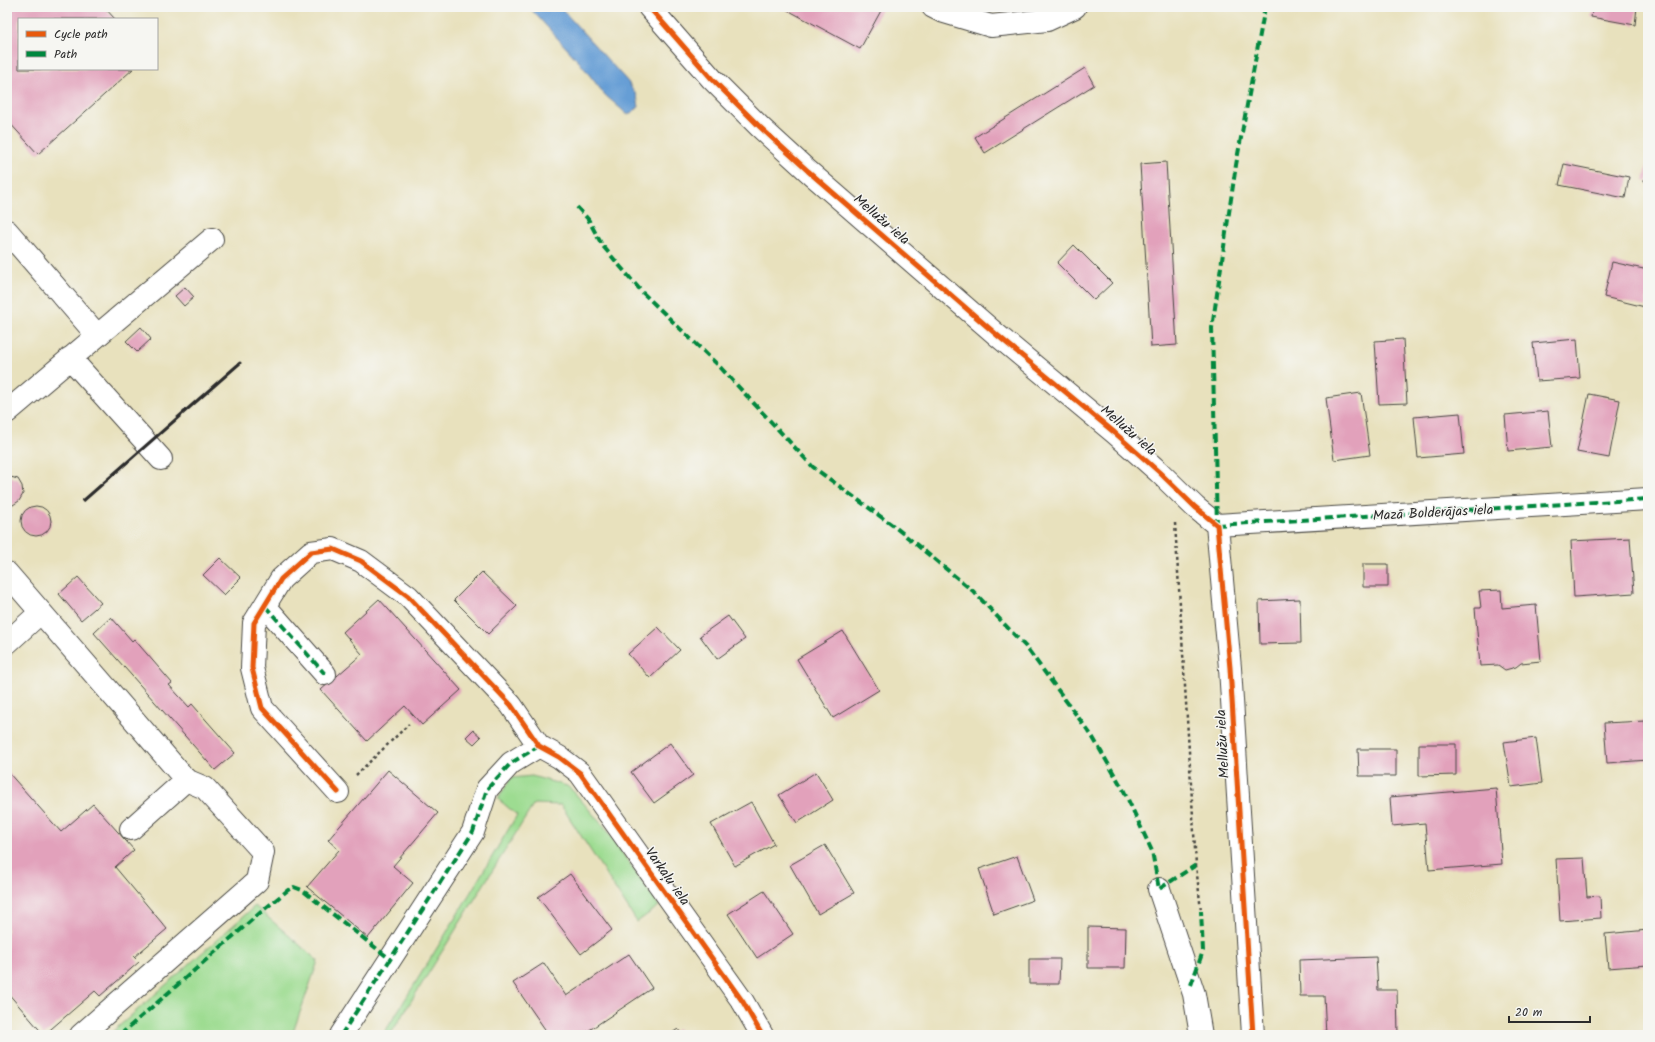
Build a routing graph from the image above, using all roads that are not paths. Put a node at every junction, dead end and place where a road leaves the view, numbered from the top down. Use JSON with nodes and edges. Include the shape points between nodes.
{"nodes":[{"id":1,"x":649,"y":7,"type":"edge"},
{"id":2,"x":933,"y":7,"type":"edge"},
{"id":3,"x":1075,"y":7,"type":"edge"},
{"id":4,"x":7,"y":231,"type":"edge"},
{"id":5,"x":212,"y":239,"type":"dead end"},
{"id":6,"x":97,"y":335,"type":"junction"},
{"id":7,"x":70,"y":358,"type":"junction"},
{"id":8,"x":7,"y":412,"type":"edge"},
{"id":9,"x":161,"y":459,"type":"dead end"},
{"id":10,"x":1648,"y":499,"type":"edge"},
{"id":11,"x":1217,"y":524,"type":"junction"},
{"id":12,"x":7,"y":573,"type":"edge"},
{"id":13,"x":265,"y":606,"type":"junction"},
{"id":14,"x":41,"y":612,"type":"junction"},
{"id":15,"x":7,"y":643,"type":"edge"},
{"id":16,"x":325,"y":674,"type":"dead end"},
{"id":17,"x":539,"y":746,"type":"junction"},
{"id":18,"x":186,"y":780,"type":"junction"},
{"id":19,"x":338,"y":792,"type":"road end"},
{"id":20,"x":132,"y":829,"type":"dead end"},
{"id":21,"x":1160,"y":889,"type":"dead end"},
{"id":22,"x":81,"y":1035,"type":"edge"},
{"id":23,"x":341,"y":1035,"type":"edge"},
{"id":24,"x":762,"y":1035,"type":"edge"},
{"id":25,"x":1201,"y":1035,"type":"edge"},
{"id":26,"x":1253,"y":1035,"type":"edge"}],
"edges":[{"from":1,"to":11,"type":"street","name":"Mellužu iela","via":[[712,79],[808,171],[997,335],[1116,433]]},
{"from":2,"to":3,"type":"street","via":[[991,26],[1047,20]]},
{"from":4,"to":6,"type":"street"},
{"from":5,"to":6,"type":"street"},
{"from":6,"to":7,"type":"street"},
{"from":7,"to":8,"type":"street"},
{"from":7,"to":9,"type":"street"},
{"from":10,"to":11,"type":"street","name":"Mazā Bolderājas iela"},
{"from":11,"to":26,"type":"street","name":"Mellužu iela","via":[[1230,668]]},
{"from":12,"to":14,"type":"street"},
{"from":13,"to":16,"type":"street"},
{"from":13,"to":17,"type":"street","via":[[281,579],[311,552],[333,549],[361,561],[408,596],[511,705]]},
{"from":13,"to":19,"type":"street","via":[[254,623],[252,668],[262,708]]},
{"from":14,"to":15,"type":"street"},
{"from":14,"to":18,"type":"street"},
{"from":17,"to":23,"type":"street","via":[[511,763],[487,789],[473,832]]},
{"from":17,"to":24,"type":"street","name":"Varkaļu iela","via":[[580,773],[743,1002]]},
{"from":18,"to":20,"type":"street"},
{"from":18,"to":22,"type":"street","via":[[205,788],[263,852],[257,881]]},
{"from":21,"to":25,"type":"street","via":[[1194,994]]}]}
